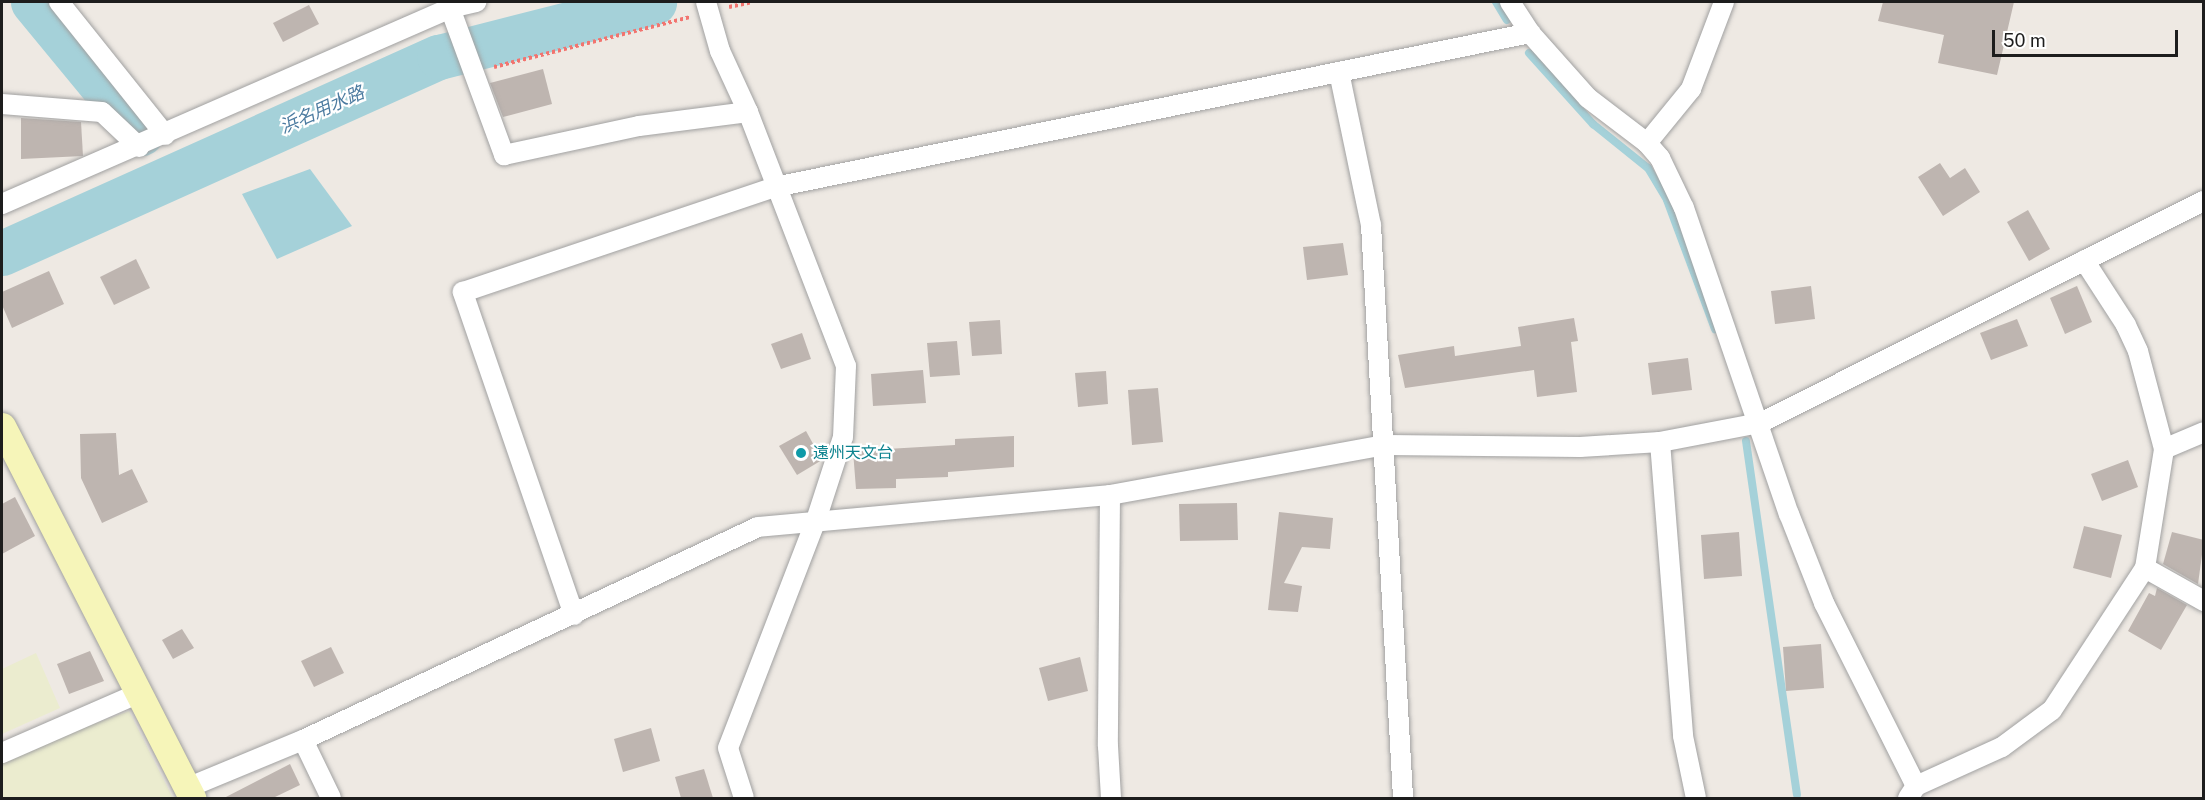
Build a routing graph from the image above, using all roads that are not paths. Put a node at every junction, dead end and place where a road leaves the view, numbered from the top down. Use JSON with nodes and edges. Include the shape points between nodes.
{"nodes":[{"id":1,"x":58,"y":2,"type":"edge"},
{"id":2,"x":476,"y":2,"type":"edge"},
{"id":3,"x":1510,"y":2,"type":"edge"},
{"id":4,"x":1724,"y":2,"type":"edge"},
{"id":5,"x":707,"y":7,"type":"edge"},
{"id":6,"x":450,"y":8,"type":"junction"},
{"id":7,"x":1530,"y":33,"type":"junction"},
{"id":8,"x":1339,"y":72,"type":"junction"},
{"id":9,"x":2,"y":104,"type":"edge"},
{"id":10,"x":748,"y":112,"type":"junction"},
{"id":11,"x":165,"y":135,"type":"junction"},
{"id":12,"x":1647,"y":143,"type":"junction"},
{"id":13,"x":139,"y":147,"type":"junction"},
{"id":14,"x":775,"y":187,"type":"junction"},
{"id":15,"x":2204,"y":201,"type":"edge"},
{"id":16,"x":2,"y":204,"type":"edge"},
{"id":17,"x":2084,"y":260,"type":"junction"},
{"id":18,"x":1760,"y":423,"type":"junction"},
{"id":19,"x":2,"y":426,"type":"edge"},
{"id":20,"x":2204,"y":432,"type":"edge"},
{"id":21,"x":1660,"y":442,"type":"junction"},
{"id":22,"x":1386,"y":445,"type":"junction"},
{"id":23,"x":2164,"y":448,"type":"junction"},
{"id":24,"x":1110,"y":495,"type":"junction"},
{"id":25,"x":816,"y":520,"type":"junction"},
{"id":26,"x":2145,"y":568,"type":"junction"},
{"id":27,"x":2204,"y":601,"type":"edge"},
{"id":28,"x":574,"y":615,"type":"junction"},
{"id":29,"x":137,"y":694,"type":"junction"},
{"id":30,"x":303,"y":740,"type":"junction"},
{"id":31,"x":2,"y":753,"type":"edge"},
{"id":32,"x":1912,"y":792,"type":"edge"},
{"id":33,"x":189,"y":793,"type":"edge"},
{"id":34,"x":331,"y":798,"type":"edge"},
{"id":35,"x":744,"y":798,"type":"edge"},
{"id":36,"x":1111,"y":798,"type":"edge"},
{"id":37,"x":1403,"y":798,"type":"edge"},
{"id":38,"x":1696,"y":798,"type":"edge"}],
"edges":[{"from":1,"to":11,"type":"street"},
{"from":2,"to":6,"type":"street"},
{"from":3,"to":7,"type":"street"},
{"from":4,"to":12,"type":"street","via":[[1691,89]]},
{"from":5,"to":10,"type":"street","via":[[720,51]]},
{"from":6,"to":10,"type":"street","via":[[504,155],[639,126]]},
{"from":6,"to":11,"type":"street"},
{"from":7,"to":8,"type":"street"},
{"from":7,"to":12,"type":"street","via":[[1588,98]]},
{"from":8,"to":14,"type":"street"},
{"from":8,"to":22,"type":"street","via":[[1371,225],[1374,333]]},
{"from":9,"to":13,"type":"street","via":[[102,112]]},
{"from":10,"to":14,"type":"street"},
{"from":11,"to":13,"type":"street"},
{"from":12,"to":18,"type":"street","via":[[1660,158],[1684,207]]},
{"from":13,"to":16,"type":"street"},
{"from":14,"to":25,"type":"street","via":[[846,366],[843,436]]},
{"from":14,"to":28,"type":"street","via":[[463,292]]},
{"from":15,"to":17,"type":"street"},
{"from":17,"to":18,"type":"street"},
{"from":17,"to":23,"type":"street","via":[[2126,324],[2138,351]]},
{"from":18,"to":21,"type":"street"},
{"from":18,"to":32,"type":"street","via":[[1788,514],[1824,603]]},
{"from":19,"to":29,"type":"street"},
{"from":20,"to":23,"type":"street"},
{"from":21,"to":22,"type":"street","via":[[1580,447]]},
{"from":21,"to":38,"type":"street","via":[[1683,736]]},
{"from":22,"to":24,"type":"street"},
{"from":22,"to":37,"type":"street"},
{"from":23,"to":26,"type":"street"},
{"from":24,"to":25,"type":"street"},
{"from":24,"to":36,"type":"street"},
{"from":25,"to":28,"type":"street","via":[[758,527]]},
{"from":25,"to":35,"type":"street","via":[[728,748]]},
{"from":26,"to":27,"type":"street"},
{"from":26,"to":32,"type":"street","via":[[2052,710],[2002,747]]},
{"from":28,"to":30,"type":"street"},
{"from":29,"to":31,"type":"street"},
{"from":29,"to":33,"type":"street"},
{"from":30,"to":33,"type":"street"},
{"from":30,"to":34,"type":"street"}]}
